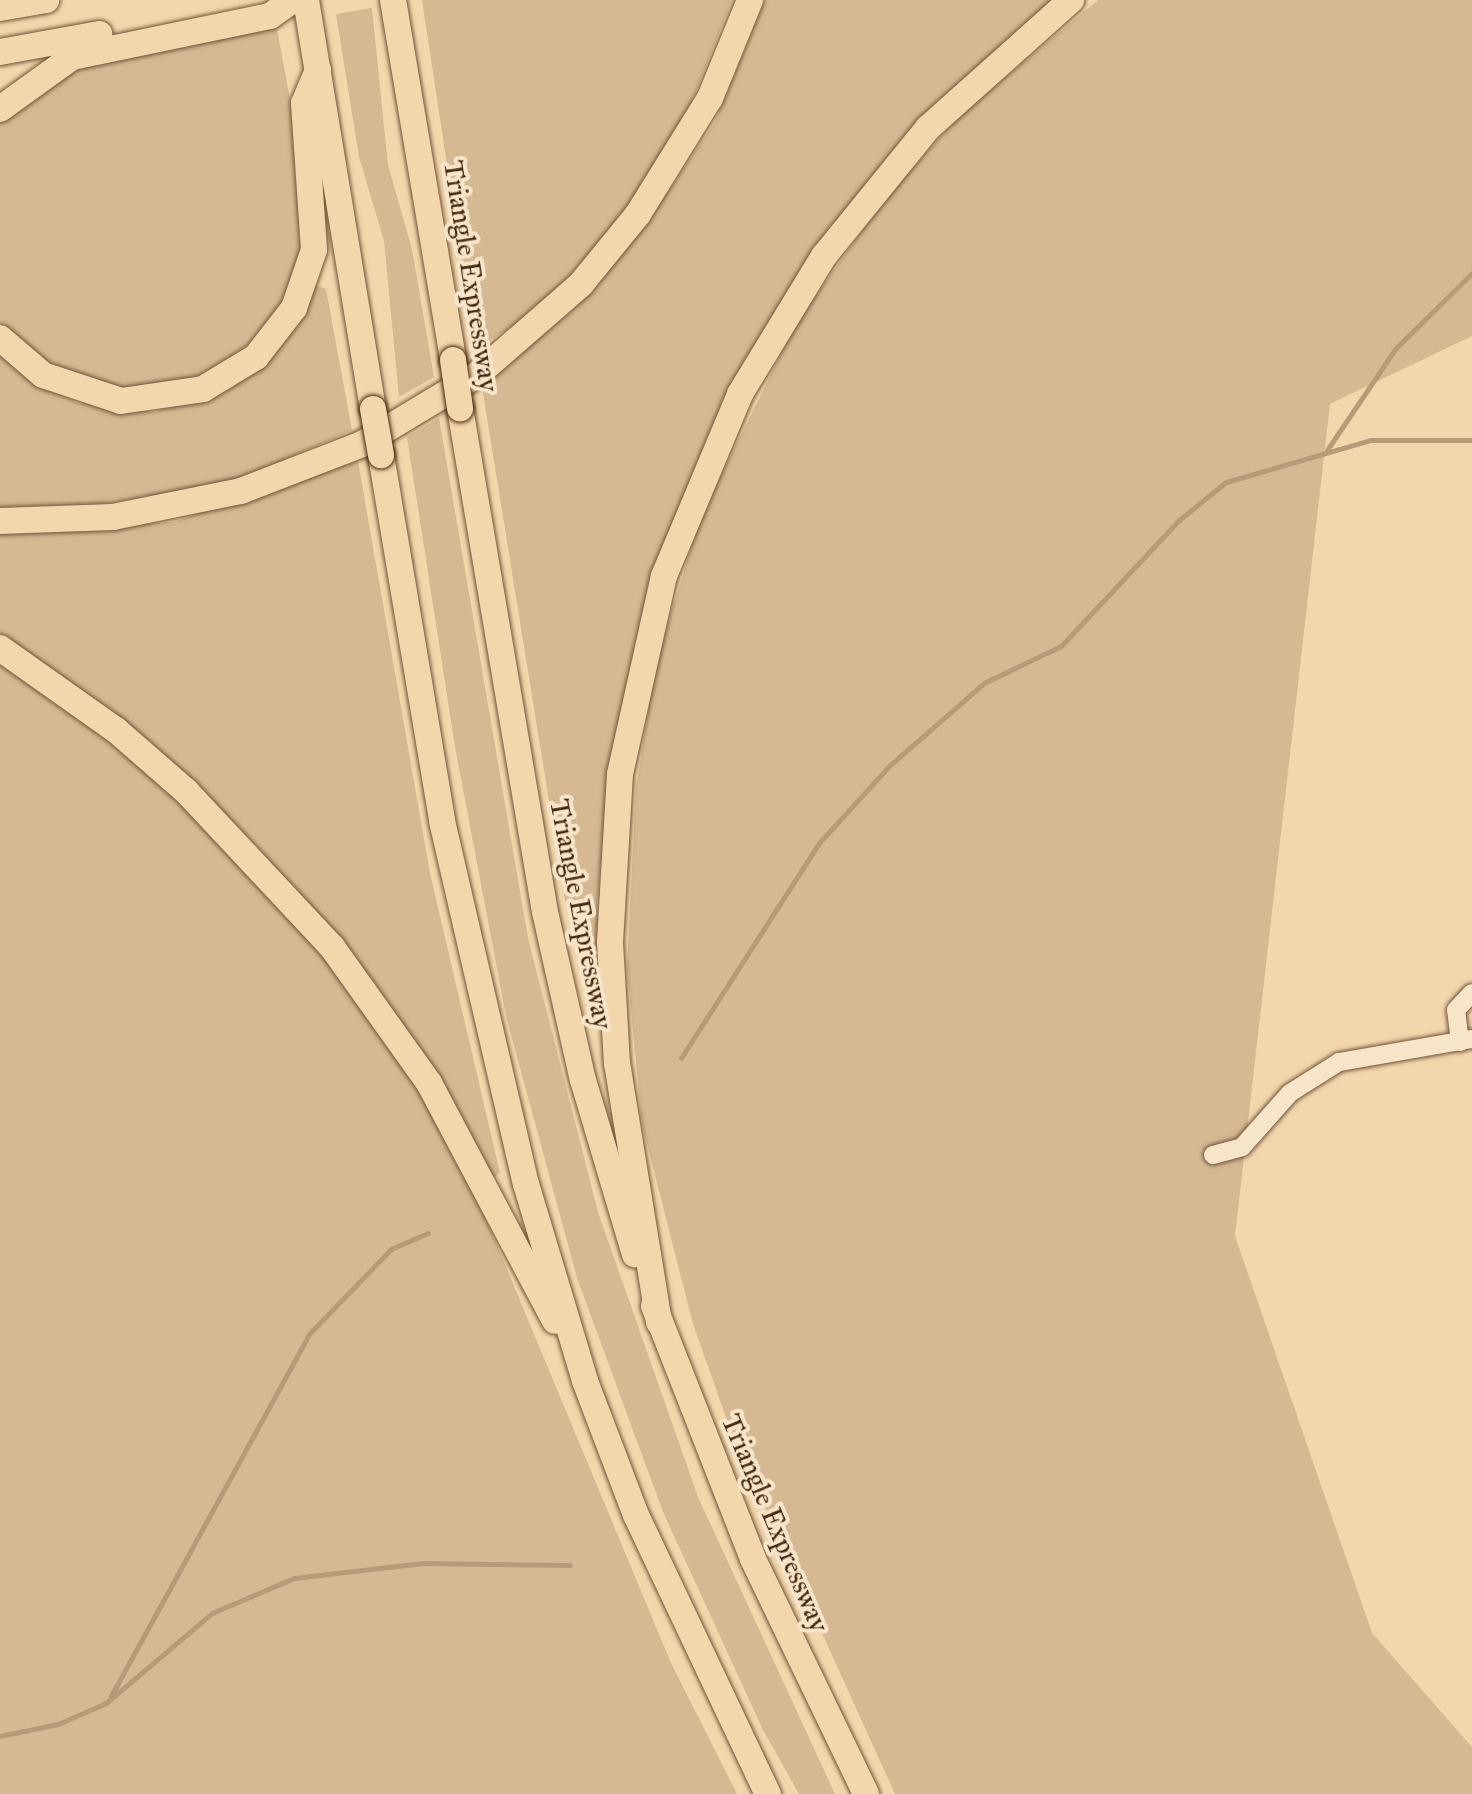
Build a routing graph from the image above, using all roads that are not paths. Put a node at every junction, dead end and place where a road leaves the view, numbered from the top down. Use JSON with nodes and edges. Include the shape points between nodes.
{"nodes":[{"id":1,"x":46,"y":0,"type":"edge"},
{"id":2,"x":291,"y":0,"type":"edge"},
{"id":3,"x":750,"y":0,"type":"edge"},
{"id":4,"x":1071,"y":0,"type":"edge"},
{"id":5,"x":394,"y":3,"type":"edge"},
{"id":6,"x":0,"y":8,"type":"edge"},
{"id":7,"x":308,"y":11,"type":"edge"},
{"id":8,"x":0,"y":52,"type":"edge"},
{"id":9,"x":318,"y":70,"type":"junction"},
{"id":10,"x":0,"y":109,"type":"edge"},
{"id":11,"x":0,"y":338,"type":"edge"},
{"id":12,"x":0,"y":521,"type":"edge"},
{"id":13,"x":0,"y":648,"type":"edge"},
{"id":14,"x":1472,"y":993,"type":"edge"},
{"id":15,"x":1466,"y":1041,"type":"edge"},
{"id":16,"x":1213,"y":1155,"type":"dead end"},
{"id":17,"x":659,"y":1322,"type":"junction"},
{"id":18,"x":585,"y":1381,"type":"junction"},
{"id":19,"x":768,"y":1794,"type":"edge"},
{"id":20,"x":866,"y":1794,"type":"edge"}],
"edges":[{"from":1,"to":6,"type":"highway"},
{"from":2,"to":8,"type":"highway"},
{"from":2,"to":10,"type":"highway","via":[[270,16],[72,57]]},
{"from":3,"to":12,"type":"highway","via":[[710,98],[638,214],[581,284],[478,374],[362,444],[241,491],[113,517]]},
{"from":4,"to":17,"type":"highway","via":[[928,128],[824,256],[734,406],[664,576],[624,748],[610,913],[617,1064]]},
{"from":5,"to":17,"type":"highway","name":"Triangle Expressway","bridge":true,"via":[[563,996],[609,1177]]},
{"from":7,"to":9,"type":"highway"},
{"from":9,"to":11,"type":"highway","via":[[304,103],[314,250],[294,308],[256,357],[203,389],[121,401],[43,375]]},
{"from":9,"to":18,"type":"highway","bridge":true,"via":[[442,821],[483,1014]]},
{"from":13,"to":18,"type":"highway","via":[[169,776],[332,947],[458,1132]]},
{"from":14,"to":15,"type":"lane","via":[[1456,1010]]},
{"from":15,"to":16,"type":"lane","via":[[1339,1062],[1290,1093],[1242,1147]]},
{"from":17,"to":20,"type":"highway","name":"Triangle Expressway","via":[[753,1559]]},
{"from":18,"to":19,"type":"highway","via":[[671,1596]]}]}
